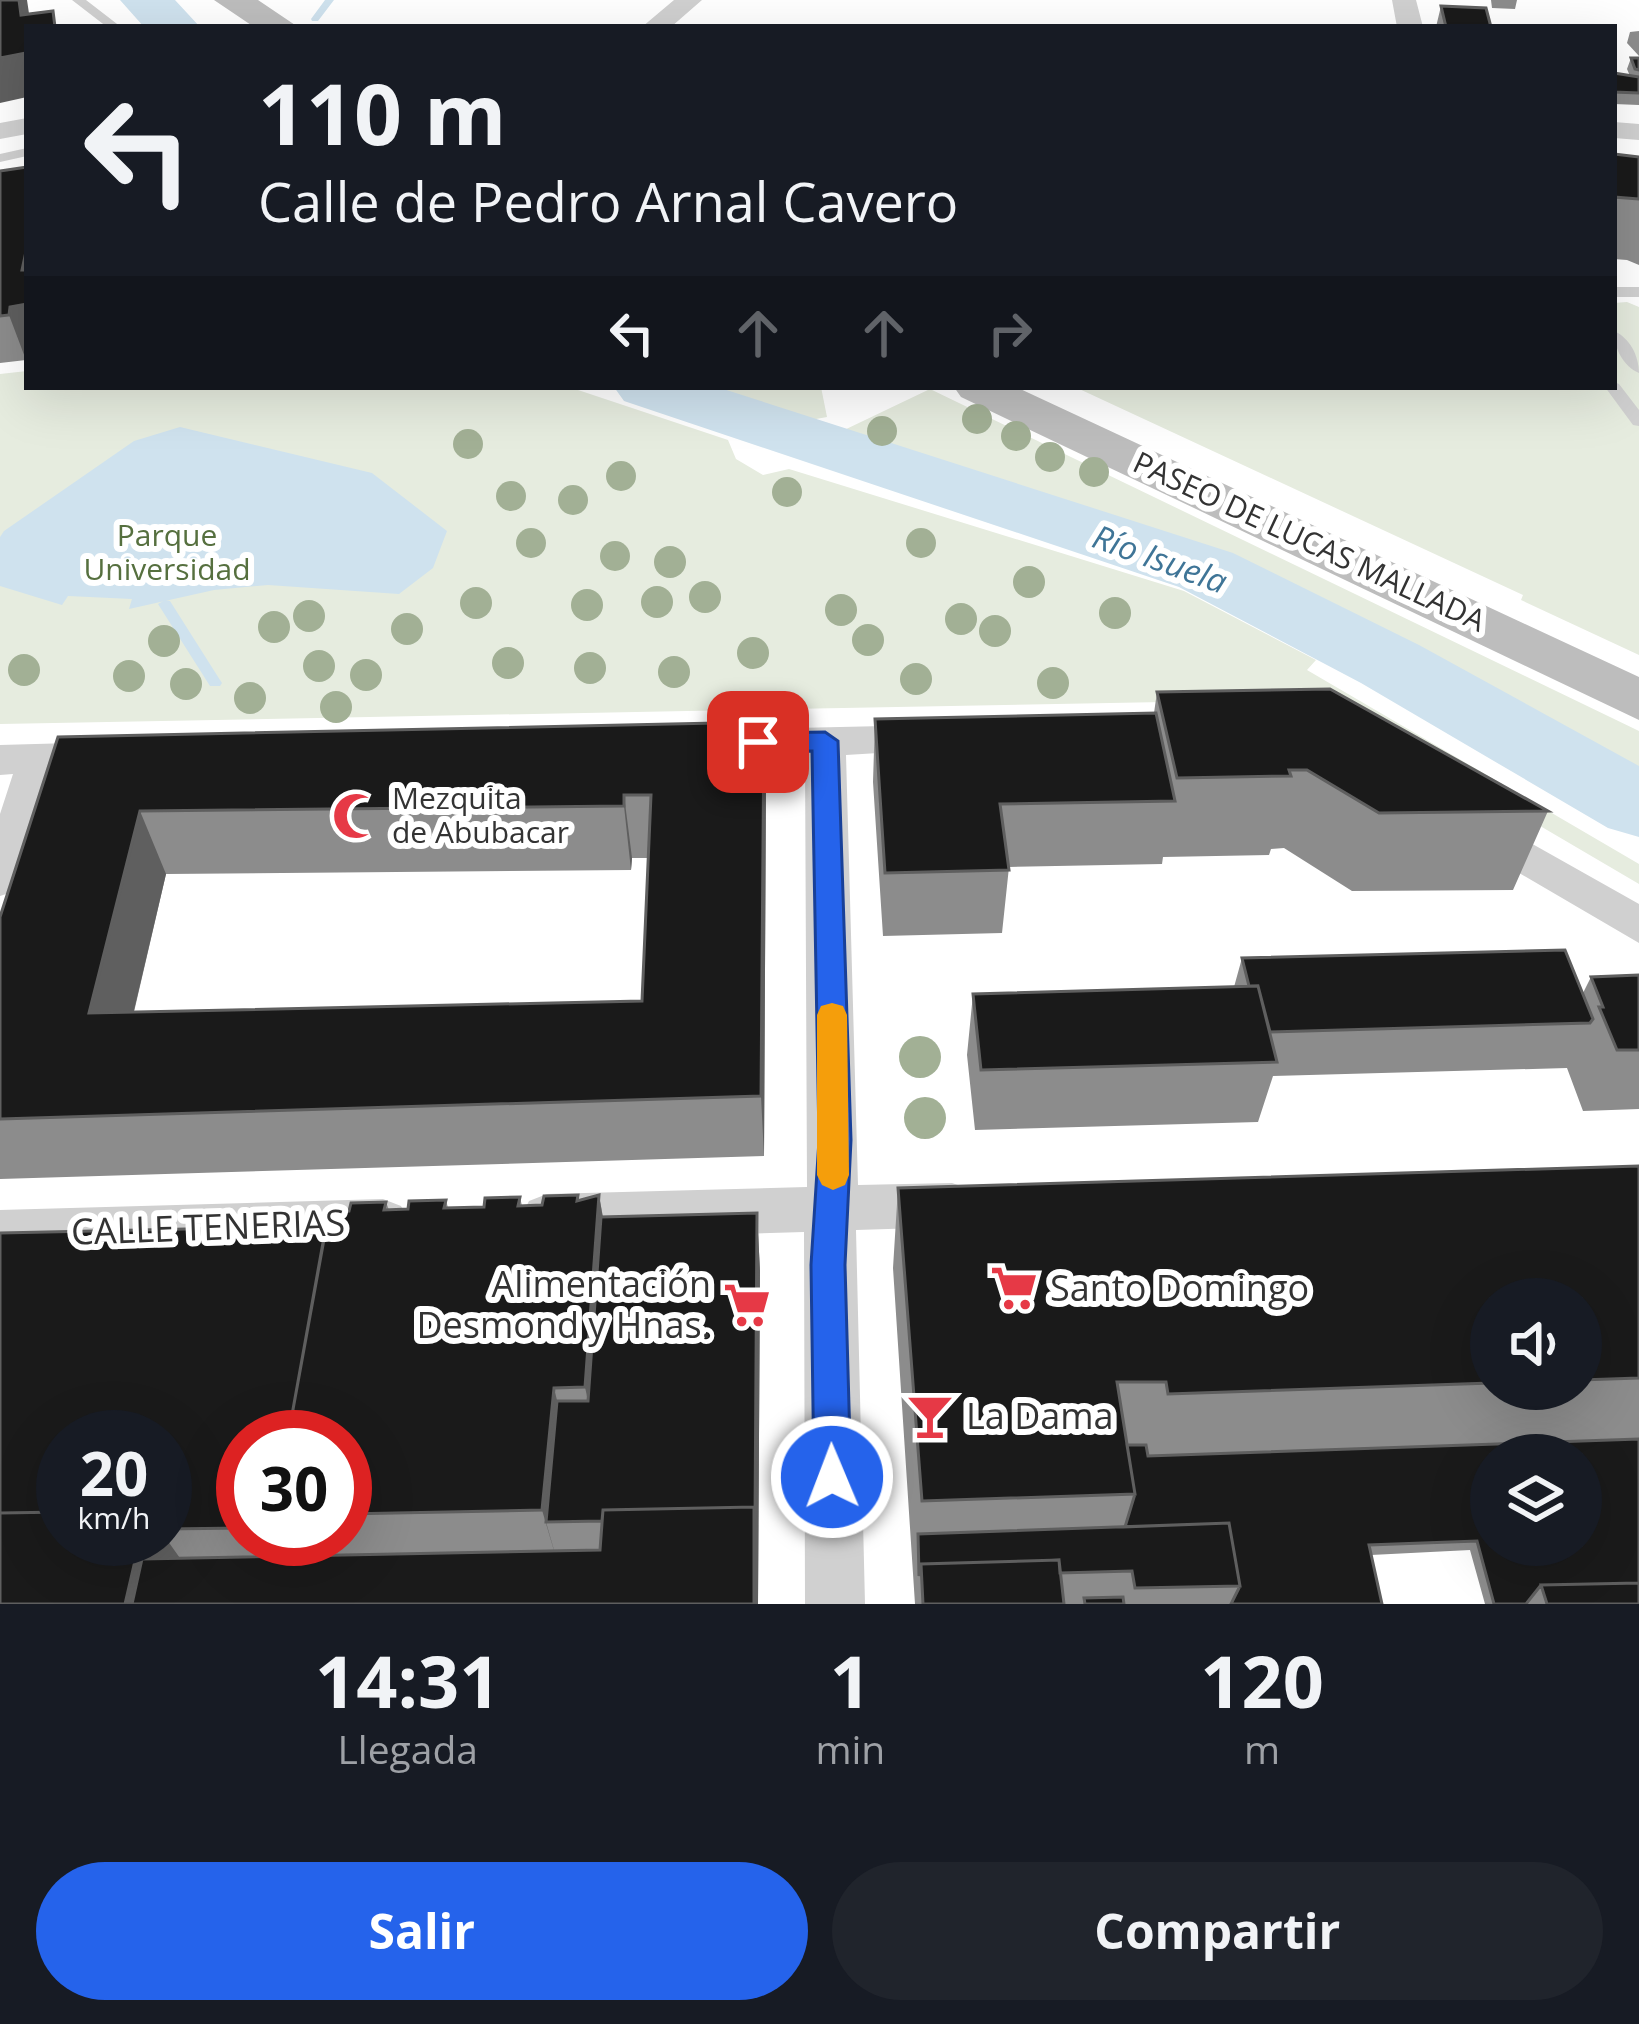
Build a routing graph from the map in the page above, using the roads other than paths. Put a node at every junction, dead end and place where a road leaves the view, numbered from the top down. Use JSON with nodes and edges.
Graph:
{"nodes":[{"id":1,"x":78,"y":0,"type":"edge"},
{"id":2,"x":111,"y":24,"type":"edge"},
{"id":3,"x":1617,"y":341,"type":"edge"},
{"id":4,"x":1639,"y":368,"type":"edge"},
{"id":5,"x":984,"y":390,"type":"edge"},
{"id":6,"x":1615,"y":390,"type":"edge"},
{"id":7,"x":1639,"y":421,"type":"edge"},
{"id":8,"x":1639,"y":700,"type":"edge"},
{"id":9,"x":980,"y":738,"type":"edge"},
{"id":10,"x":825,"y":741,"type":"junction"},
{"id":11,"x":664,"y":745,"type":"edge"},
{"id":12,"x":148,"y":756,"type":"edge"},
{"id":13,"x":20,"y":759,"type":"edge"},
{"id":14,"x":1455,"y":816,"type":"edge"},
{"id":15,"x":0,"y":879,"type":"edge"},
{"id":16,"x":1639,"y":926,"type":"edge"},
{"id":17,"x":993,"y":1204,"type":"edge"},
{"id":18,"x":831,"y":1208,"type":"junction"},
{"id":19,"x":498,"y":1218,"type":"edge"},
{"id":20,"x":427,"y":1220,"type":"edge"},
{"id":21,"x":0,"y":1233,"type":"edge"},
{"id":22,"x":836,"y":1604,"type":"edge"}],
"edges":[{"from":1,"to":2,"type":"lane"},
{"from":3,"to":4,"type":"lane"},
{"from":5,"to":8,"type":"main road","name":"PASEO DE LUCAS MALLADA"},
{"from":6,"to":7,"type":"lane"},
{"from":9,"to":10,"type":"street"},
{"from":10,"to":11,"type":"street"},
{"from":10,"to":18,"type":"street"},
{"from":12,"to":13,"type":"street"},
{"from":13,"to":15,"type":"street"},
{"from":14,"to":16,"type":"street"},
{"from":17,"to":18,"type":"street"},
{"from":18,"to":19,"type":"street"},
{"from":18,"to":22,"type":"street"},
{"from":20,"to":21,"type":"street","name":"CALLE TENERIAS"}]}
